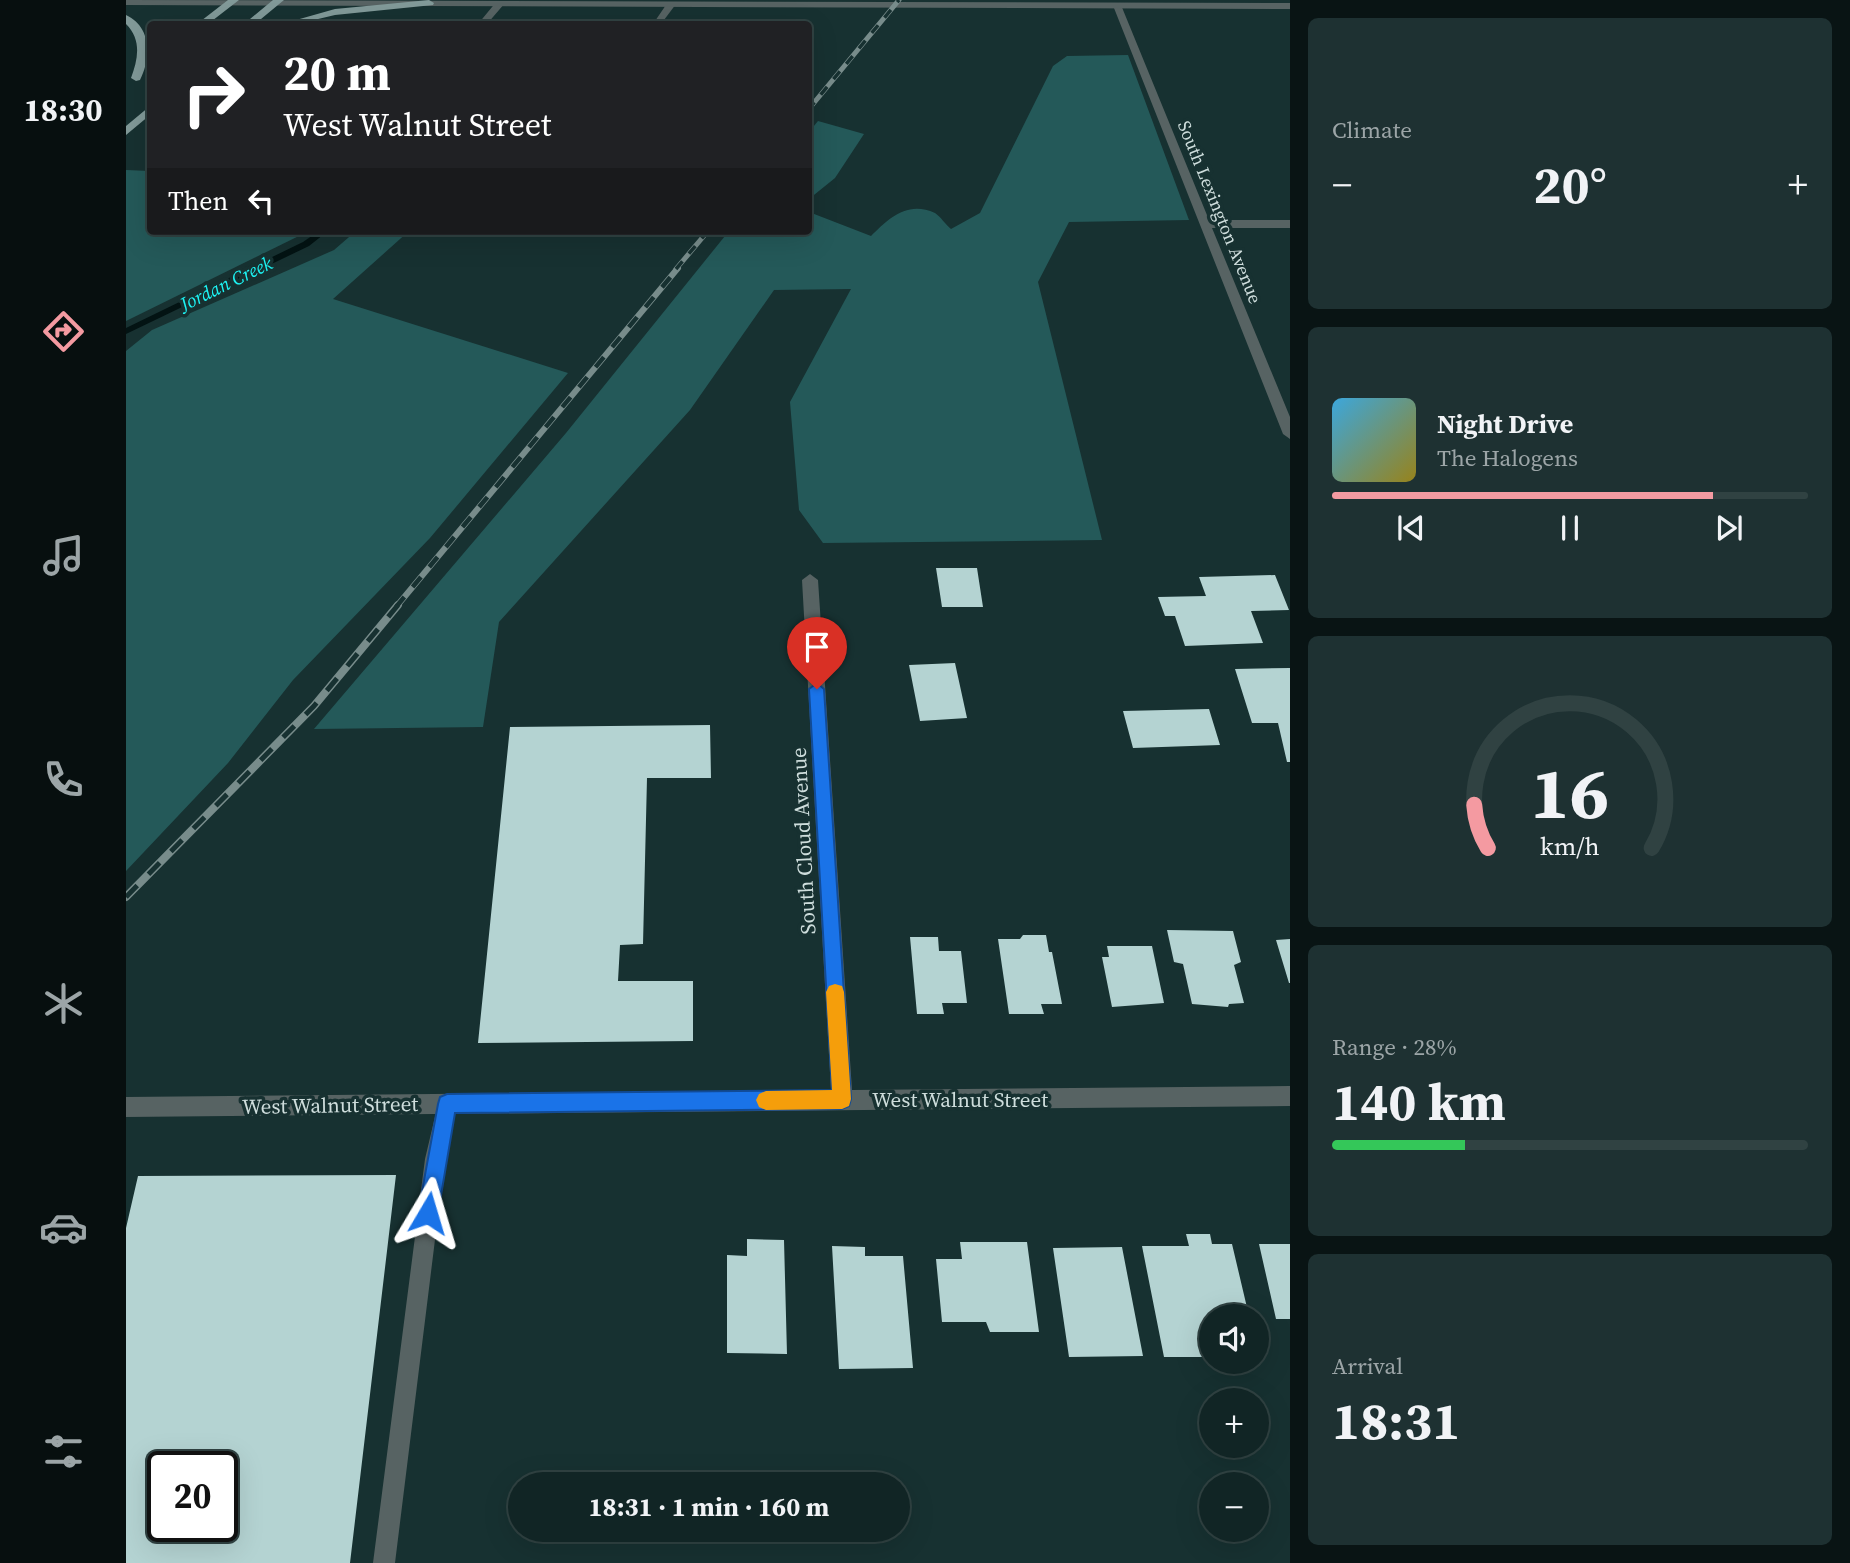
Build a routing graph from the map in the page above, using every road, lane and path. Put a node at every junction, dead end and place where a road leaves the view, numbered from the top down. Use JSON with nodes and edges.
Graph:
{"nodes":[{"id":1,"x":233,"y":1,"type":"edge"},
{"id":2,"x":278,"y":1,"type":"edge"},
{"id":3,"x":425,"y":1,"type":"edge"},
{"id":4,"x":126,"y":2,"type":"edge"},
{"id":5,"x":1258,"y":3,"type":"edge"},
{"id":6,"x":500,"y":4,"type":"junction"},
{"id":7,"x":671,"y":4,"type":"junction"},
{"id":8,"x":1116,"y":5,"type":"junction"},
{"id":9,"x":1290,"y":6,"type":"edge"},
{"id":10,"x":126,"y":18,"type":"edge"},
{"id":11,"x":206,"y":21,"type":"edge"},
{"id":12,"x":253,"y":21,"type":"edge"},
{"id":13,"x":299,"y":21,"type":"edge"},
{"id":14,"x":485,"y":21,"type":"edge"},
{"id":15,"x":659,"y":21,"type":"edge"},
{"id":16,"x":147,"y":69,"type":"edge"},
{"id":17,"x":136,"y":78,"type":"junction"},
{"id":18,"x":126,"y":87,"type":"edge"},
{"id":19,"x":147,"y":112,"type":"edge"},
{"id":20,"x":147,"y":124,"type":"edge"},
{"id":21,"x":128,"y":130,"type":"edge"},
{"id":22,"x":1290,"y":223,"type":"edge"},
{"id":23,"x":1207,"y":224,"type":"junction"},
{"id":24,"x":1290,"y":434,"type":"edge"},
{"id":25,"x":810,"y":580,"type":"dead end"},
{"id":26,"x":1290,"y":1096,"type":"edge"},
{"id":27,"x":842,"y":1099,"type":"junction"},
{"id":28,"x":447,"y":1104,"type":"junction"},
{"id":29,"x":126,"y":1107,"type":"edge"},
{"id":30,"x":384,"y":1563,"type":"edge"}],
"edges":[{"from":1,"to":2,"type":"street"},
{"from":1,"to":4,"type":"street"},
{"from":1,"to":11,"type":"main road"},
{"from":2,"to":3,"type":"street"},
{"from":2,"to":12,"type":"main road"},
{"from":3,"to":6,"type":"street"},
{"from":3,"to":13,"type":"main road"},
{"from":5,"to":8,"type":"street"},
{"from":5,"to":9,"type":"street"},
{"from":6,"to":7,"type":"street"},
{"from":6,"to":14,"type":"lane"},
{"from":7,"to":8,"type":"street"},
{"from":7,"to":15,"type":"lane"},
{"from":8,"to":23,"type":"street","name":"South Lexington Avenue"},
{"from":10,"to":17,"type":"main road"},
{"from":16,"to":17,"type":"main road"},
{"from":17,"to":18,"type":"main road"},
{"from":19,"to":21,"type":"main road"},
{"from":20,"to":21,"type":"main road"},
{"from":22,"to":23,"type":"street"},
{"from":23,"to":24,"type":"street","name":"South Lexington Avenue"},
{"from":25,"to":27,"type":"street","name":"South Cloud Avenue"},
{"from":26,"to":27,"type":"street","name":"West Walnut Street"},
{"from":27,"to":28,"type":"street","name":"West Walnut Street"},
{"from":28,"to":29,"type":"street","name":"West Walnut Street"},
{"from":28,"to":30,"type":"lane"}]}
